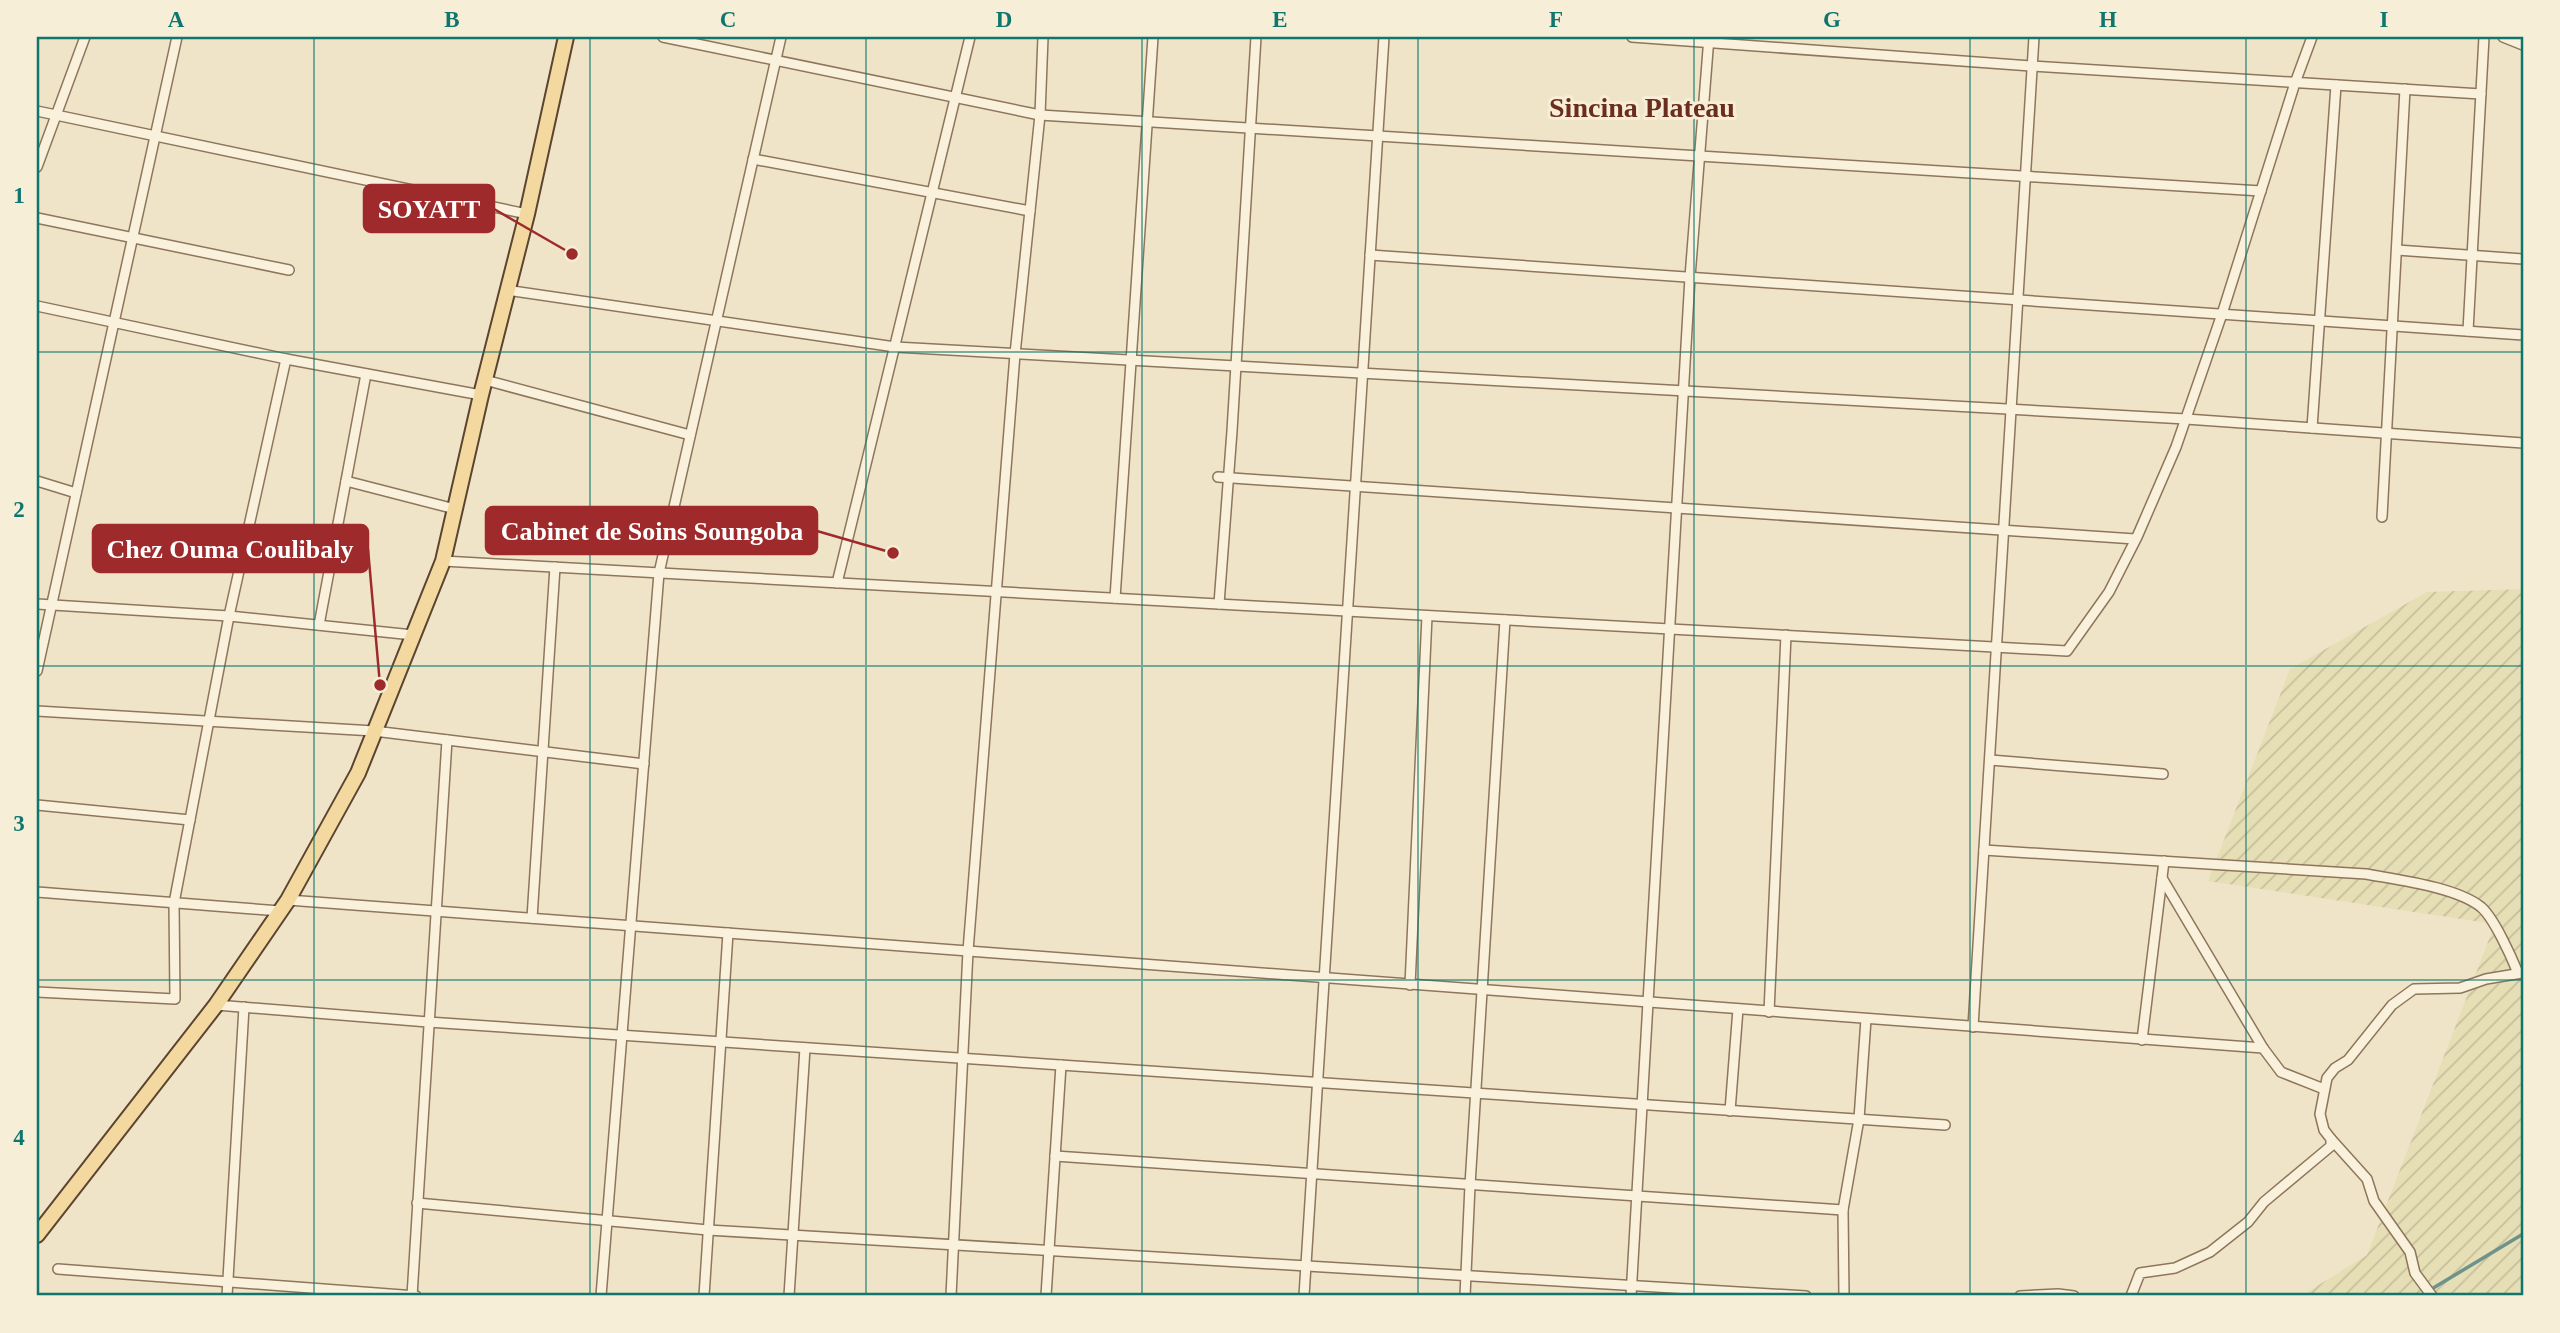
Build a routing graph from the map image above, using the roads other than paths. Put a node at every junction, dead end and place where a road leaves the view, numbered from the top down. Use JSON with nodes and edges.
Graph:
{"nodes":[{"id":1,"x":85,"y":37,"type":"edge"},
{"id":2,"x":177,"y":37,"type":"edge"},
{"id":3,"x":566,"y":37,"type":"edge"},
{"id":4,"x":663,"y":37,"type":"edge"},
{"id":5,"x":780,"y":37,"type":"edge"},
{"id":6,"x":970,"y":37,"type":"edge"},
{"id":7,"x":1043,"y":37,"type":"edge"},
{"id":8,"x":1153,"y":37,"type":"edge"},
{"id":9,"x":1256,"y":37,"type":"edge"},
{"id":10,"x":1384,"y":37,"type":"edge"},
{"id":11,"x":1632,"y":37,"type":"edge"},
{"id":12,"x":2034,"y":37,"type":"edge"},
{"id":13,"x":2312,"y":37,"type":"edge"},
{"id":14,"x":2484,"y":37,"type":"edge"},
{"id":15,"x":2503,"y":37,"type":"edge"},
{"id":16,"x":1709,"y":40,"type":"edge"},
{"id":17,"x":2523,"y":45,"type":"edge"},
{"id":18,"x":775,"y":60,"type":"junction"},
{"id":19,"x":2031,"y":66,"type":"junction"},
{"id":20,"x":2295,"y":83,"type":"junction"},
{"id":21,"x":2336,"y":85,"type":"junction"},
{"id":22,"x":2405,"y":89,"type":"junction"},
{"id":23,"x":2481,"y":94,"type":"junction"},
{"id":24,"x":956,"y":98,"type":"junction"},
{"id":25,"x":37,"y":111,"type":"edge"},
{"id":26,"x":56,"y":115,"type":"junction"},
{"id":27,"x":1040,"y":115,"type":"junction"},
{"id":28,"x":1147,"y":122,"type":"junction"},
{"id":29,"x":1250,"y":128,"type":"junction"},
{"id":30,"x":155,"y":136,"type":"junction"},
{"id":31,"x":1378,"y":136,"type":"junction"},
{"id":32,"x":1699,"y":156,"type":"junction"},
{"id":33,"x":753,"y":159,"type":"junction"},
{"id":34,"x":37,"y":167,"type":"edge"},
{"id":35,"x":2027,"y":177,"type":"junction"},
{"id":36,"x":2261,"y":191,"type":"junction"},
{"id":37,"x":932,"y":193,"type":"junction"},
{"id":38,"x":1030,"y":211,"type":"junction"},
{"id":39,"x":527,"y":214,"type":"junction"},
{"id":40,"x":37,"y":218,"type":"edge"},
{"id":41,"x":132,"y":238,"type":"junction"},
{"id":42,"x":2397,"y":250,"type":"junction"},
{"id":43,"x":1370,"y":255,"type":"junction"},
{"id":44,"x":2472,"y":256,"type":"junction"},
{"id":45,"x":2523,"y":259,"type":"edge"},
{"id":46,"x":289,"y":270,"type":"dead end"},
{"id":47,"x":1690,"y":277,"type":"junction"},
{"id":48,"x":506,"y":290,"type":"junction"},
{"id":49,"x":2019,"y":300,"type":"junction"},
{"id":50,"x":37,"y":306,"type":"edge"},
{"id":51,"x":2222,"y":314,"type":"junction"},
{"id":52,"x":716,"y":321,"type":"junction"},
{"id":53,"x":2320,"y":321,"type":"junction"},
{"id":54,"x":114,"y":323,"type":"junction"},
{"id":55,"x":2393,"y":326,"type":"junction"},
{"id":56,"x":2468,"y":331,"type":"junction"},
{"id":57,"x":2523,"y":335,"type":"edge"},
{"id":58,"x":895,"y":347,"type":"junction"},
{"id":59,"x":1014,"y":354,"type":"junction"},
{"id":60,"x":286,"y":359,"type":"junction"},
{"id":61,"x":1131,"y":360,"type":"junction"},
{"id":62,"x":1235,"y":365,"type":"junction"},
{"id":63,"x":1362,"y":373,"type":"junction"},
{"id":64,"x":366,"y":374,"type":"junction"},
{"id":65,"x":485,"y":380,"type":"junction"},
{"id":66,"x":1684,"y":390,"type":"junction"},
{"id":67,"x":481,"y":395,"type":"junction"},
{"id":68,"x":2013,"y":409,"type":"junction"},
{"id":69,"x":2186,"y":419,"type":"junction"},
{"id":70,"x":2312,"y":428,"type":"junction"},
{"id":71,"x":2387,"y":433,"type":"junction"},
{"id":72,"x":690,"y":435,"type":"junction"},
{"id":73,"x":2523,"y":443,"type":"edge"},
{"id":74,"x":1223,"y":477,"type":"junction"},
{"id":75,"x":37,"y":481,"type":"edge"},
{"id":76,"x":346,"y":481,"type":"junction"},
{"id":77,"x":1355,"y":487,"type":"junction"},
{"id":78,"x":76,"y":493,"type":"junction"},
{"id":79,"x":455,"y":509,"type":"junction"},
{"id":80,"x":1677,"y":510,"type":"junction"},
{"id":81,"x":2382,"y":517,"type":"dead end"},
{"id":82,"x":2004,"y":531,"type":"junction"},
{"id":83,"x":2135,"y":539,"type":"junction"},
{"id":84,"x":443,"y":561,"type":"junction"},
{"id":85,"x":555,"y":567,"type":"junction"},
{"id":86,"x":659,"y":573,"type":"junction"},
{"id":87,"x":837,"y":583,"type":"junction"},
{"id":88,"x":995,"y":592,"type":"junction"},
{"id":89,"x":1115,"y":598,"type":"junction"},
{"id":90,"x":37,"y":604,"type":"edge"},
{"id":91,"x":1219,"y":604,"type":"junction"},
{"id":92,"x":51,"y":605,"type":"junction"},
{"id":93,"x":1346,"y":611,"type":"junction"},
{"id":94,"x":229,"y":616,"type":"junction"},
{"id":95,"x":1427,"y":616,"type":"junction"},
{"id":96,"x":1506,"y":620,"type":"junction"},
{"id":97,"x":318,"y":625,"type":"junction"},
{"id":98,"x":1669,"y":629,"type":"junction"},
{"id":99,"x":413,"y":635,"type":"junction"},
{"id":100,"x":1786,"y":635,"type":"junction"},
{"id":101,"x":1997,"y":647,"type":"junction"},
{"id":102,"x":37,"y":671,"type":"edge"},
{"id":103,"x":37,"y":712,"type":"edge"},
{"id":104,"x":208,"y":722,"type":"junction"},
{"id":105,"x":374,"y":731,"type":"junction"},
{"id":106,"x":447,"y":740,"type":"junction"},
{"id":107,"x":543,"y":752,"type":"junction"},
{"id":108,"x":1990,"y":760,"type":"junction"},
{"id":109,"x":644,"y":765,"type":"junction"},
{"id":110,"x":2164,"y":774,"type":"dead end"},
{"id":111,"x":37,"y":806,"type":"edge"},
{"id":112,"x":190,"y":820,"type":"junction"},
{"id":113,"x":1984,"y":850,"type":"junction"},
{"id":114,"x":2164,"y":861,"type":"junction"},
{"id":115,"x":2162,"y":878,"type":"junction"},
{"id":116,"x":37,"y":892,"type":"edge"},
{"id":117,"x":174,"y":903,"type":"junction"},
{"id":118,"x":284,"y":906,"type":"junction"},
{"id":119,"x":436,"y":911,"type":"junction"},
{"id":120,"x":532,"y":918,"type":"junction"},
{"id":121,"x":631,"y":926,"type":"junction"},
{"id":122,"x":728,"y":933,"type":"junction"},
{"id":123,"x":968,"y":951,"type":"junction"},
{"id":124,"x":2521,"y":973,"type":"edge"},
{"id":125,"x":1324,"y":978,"type":"junction"},
{"id":126,"x":1410,"y":985,"type":"junction"},
{"id":127,"x":1484,"y":990,"type":"junction"},
{"id":128,"x":37,"y":992,"type":"edge"},
{"id":129,"x":1649,"y":1003,"type":"junction"},
{"id":130,"x":216,"y":1005,"type":"junction"},
{"id":131,"x":244,"y":1007,"type":"junction"},
{"id":132,"x":1738,"y":1009,"type":"junction"},
{"id":133,"x":1769,"y":1012,"type":"junction"},
{"id":134,"x":1866,"y":1019,"type":"junction"},
{"id":135,"x":428,"y":1023,"type":"junction"},
{"id":136,"x":1973,"y":1027,"type":"junction"},
{"id":137,"x":622,"y":1036,"type":"junction"},
{"id":138,"x":2142,"y":1040,"type":"junction"},
{"id":139,"x":721,"y":1042,"type":"junction"},
{"id":140,"x":805,"y":1048,"type":"junction"},
{"id":141,"x":2263,"y":1048,"type":"junction"},
{"id":142,"x":962,"y":1059,"type":"junction"},
{"id":143,"x":1061,"y":1065,"type":"junction"},
{"id":144,"x":1317,"y":1083,"type":"junction"},
{"id":145,"x":2324,"y":1089,"type":"junction"},
{"id":146,"x":1476,"y":1093,"type":"junction"},
{"id":147,"x":1643,"y":1105,"type":"junction"},
{"id":148,"x":1730,"y":1111,"type":"junction"},
{"id":149,"x":1859,"y":1119,"type":"junction"},
{"id":150,"x":1945,"y":1125,"type":"dead end"},
{"id":151,"x":2331,"y":1139,"type":"junction"},
{"id":152,"x":1055,"y":1156,"type":"junction"},
{"id":153,"x":1312,"y":1175,"type":"junction"},
{"id":154,"x":1470,"y":1185,"type":"junction"},
{"id":155,"x":1637,"y":1195,"type":"junction"},
{"id":156,"x":417,"y":1203,"type":"junction"},
{"id":157,"x":1843,"y":1210,"type":"junction"},
{"id":158,"x":607,"y":1221,"type":"junction"},
{"id":159,"x":708,"y":1230,"type":"junction"},
{"id":160,"x":793,"y":1235,"type":"junction"},
{"id":161,"x":37,"y":1236,"type":"edge"},
{"id":162,"x":953,"y":1245,"type":"junction"},
{"id":163,"x":1048,"y":1250,"type":"junction"},
{"id":164,"x":1306,"y":1265,"type":"junction"},
{"id":165,"x":58,"y":1269,"type":"dead end"},
{"id":166,"x":1468,"y":1275,"type":"junction"},
{"id":167,"x":229,"y":1282,"type":"junction"},
{"id":168,"x":1632,"y":1284,"type":"junction"},
{"id":169,"x":227,"y":1296,"type":"edge"},
{"id":170,"x":412,"y":1296,"type":"edge"},
{"id":171,"x":417,"y":1296,"type":"edge"},
{"id":172,"x":601,"y":1296,"type":"edge"},
{"id":173,"x":704,"y":1296,"type":"edge"},
{"id":174,"x":789,"y":1296,"type":"edge"},
{"id":175,"x":951,"y":1296,"type":"edge"},
{"id":176,"x":1046,"y":1296,"type":"edge"},
{"id":177,"x":1304,"y":1296,"type":"edge"},
{"id":178,"x":1465,"y":1296,"type":"edge"},
{"id":179,"x":1631,"y":1296,"type":"edge"},
{"id":180,"x":1806,"y":1296,"type":"edge"},
{"id":181,"x":1844,"y":1296,"type":"edge"},
{"id":182,"x":2020,"y":1296,"type":"edge"},
{"id":183,"x":2074,"y":1296,"type":"edge"},
{"id":184,"x":2131,"y":1296,"type":"edge"},
{"id":185,"x":2432,"y":1296,"type":"edge"}],
"edges":[{"from":1,"to":26,"type":"street"},
{"from":2,"to":30,"type":"street"},
{"from":3,"to":39,"type":"main road"},
{"from":4,"to":18,"type":"street"},
{"from":5,"to":18,"type":"street"},
{"from":6,"to":24,"type":"street"},
{"from":7,"to":27,"type":"street"},
{"from":8,"to":28,"type":"street"},
{"from":9,"to":29,"type":"street"},
{"from":10,"to":31,"type":"street"},
{"from":11,"to":16,"type":"street"},
{"from":12,"to":19,"type":"street"},
{"from":13,"to":20,"type":"street"},
{"from":14,"to":23,"type":"street"},
{"from":15,"to":17,"type":"street"},
{"from":16,"to":19,"type":"street"},
{"from":16,"to":32,"type":"street"},
{"from":18,"to":24,"type":"street"},
{"from":18,"to":33,"type":"street"},
{"from":19,"to":20,"type":"street"},
{"from":19,"to":35,"type":"street"},
{"from":20,"to":21,"type":"street"},
{"from":20,"to":36,"type":"street"},
{"from":21,"to":22,"type":"street"},
{"from":21,"to":53,"type":"street"},
{"from":22,"to":23,"type":"street"},
{"from":22,"to":42,"type":"street"},
{"from":23,"to":44,"type":"street"},
{"from":24,"to":27,"type":"street"},
{"from":24,"to":37,"type":"street"},
{"from":25,"to":26,"type":"street"},
{"from":26,"to":30,"type":"street"},
{"from":26,"to":34,"type":"street"},
{"from":27,"to":28,"type":"street"},
{"from":27,"to":38,"type":"street"},
{"from":28,"to":29,"type":"street"},
{"from":28,"to":61,"type":"street"},
{"from":29,"to":31,"type":"street"},
{"from":29,"to":62,"type":"street"},
{"from":30,"to":39,"type":"street"},
{"from":30,"to":41,"type":"street"},
{"from":31,"to":32,"type":"street"},
{"from":31,"to":43,"type":"street"},
{"from":32,"to":35,"type":"street"},
{"from":32,"to":47,"type":"street"},
{"from":33,"to":37,"type":"street"},
{"from":33,"to":52,"type":"street"},
{"from":35,"to":36,"type":"street"},
{"from":35,"to":49,"type":"street"},
{"from":36,"to":51,"type":"street"},
{"from":37,"to":38,"type":"street"},
{"from":37,"to":58,"type":"street"},
{"from":38,"to":59,"type":"street"},
{"from":39,"to":48,"type":"main road"},
{"from":40,"to":41,"type":"street"},
{"from":41,"to":46,"type":"street"},
{"from":41,"to":54,"type":"street"},
{"from":42,"to":44,"type":"street"},
{"from":42,"to":55,"type":"street"},
{"from":43,"to":47,"type":"street"},
{"from":43,"to":63,"type":"street"},
{"from":44,"to":45,"type":"street"},
{"from":44,"to":56,"type":"street"},
{"from":47,"to":49,"type":"street"},
{"from":47,"to":66,"type":"street"},
{"from":48,"to":52,"type":"street"},
{"from":48,"to":65,"type":"main road"},
{"from":49,"to":51,"type":"street"},
{"from":49,"to":68,"type":"street"},
{"from":50,"to":54,"type":"street"},
{"from":51,"to":53,"type":"street"},
{"from":51,"to":69,"type":"street"},
{"from":52,"to":58,"type":"street"},
{"from":52,"to":72,"type":"street"},
{"from":53,"to":55,"type":"street"},
{"from":53,"to":70,"type":"street"},
{"from":54,"to":60,"type":"street"},
{"from":54,"to":78,"type":"street"},
{"from":55,"to":56,"type":"street"},
{"from":55,"to":71,"type":"street"},
{"from":56,"to":57,"type":"street"},
{"from":58,"to":59,"type":"street"},
{"from":58,"to":87,"type":"street"},
{"from":59,"to":61,"type":"street"},
{"from":59,"to":88,"type":"street"},
{"from":60,"to":64,"type":"street"},
{"from":60,"to":94,"type":"street"},
{"from":61,"to":62,"type":"street"},
{"from":61,"to":89,"type":"street"},
{"from":62,"to":63,"type":"street"},
{"from":62,"to":74,"type":"street"},
{"from":63,"to":66,"type":"street"},
{"from":63,"to":77,"type":"street"},
{"from":64,"to":67,"type":"street"},
{"from":64,"to":76,"type":"street"},
{"from":65,"to":67,"type":"main road"},
{"from":65,"to":72,"type":"street"},
{"from":66,"to":68,"type":"street"},
{"from":66,"to":80,"type":"street"},
{"from":67,"to":79,"type":"main road"},
{"from":68,"to":69,"type":"street"},
{"from":68,"to":82,"type":"street"},
{"from":69,"to":70,"type":"street"},
{"from":69,"to":83,"type":"street"},
{"from":70,"to":71,"type":"street"},
{"from":71,"to":73,"type":"street"},
{"from":71,"to":81,"type":"street"},
{"from":72,"to":86,"type":"street"},
{"from":74,"to":77,"type":"street"},
{"from":74,"to":91,"type":"street"},
{"from":75,"to":78,"type":"street"},
{"from":76,"to":79,"type":"street"},
{"from":76,"to":97,"type":"street"},
{"from":77,"to":80,"type":"street"},
{"from":77,"to":93,"type":"street"},
{"from":78,"to":92,"type":"street"},
{"from":79,"to":84,"type":"main road"},
{"from":80,"to":82,"type":"street"},
{"from":80,"to":98,"type":"street"},
{"from":82,"to":83,"type":"street"},
{"from":82,"to":101,"type":"street"},
{"from":83,"to":101,"type":"street"},
{"from":84,"to":85,"type":"street"},
{"from":84,"to":99,"type":"main road"},
{"from":85,"to":86,"type":"street"},
{"from":85,"to":107,"type":"street"},
{"from":86,"to":87,"type":"street"},
{"from":86,"to":109,"type":"street"},
{"from":87,"to":88,"type":"street"},
{"from":88,"to":89,"type":"street"},
{"from":88,"to":123,"type":"street"},
{"from":89,"to":91,"type":"street"},
{"from":90,"to":92,"type":"street"},
{"from":91,"to":93,"type":"street"},
{"from":92,"to":94,"type":"street"},
{"from":92,"to":102,"type":"street"},
{"from":93,"to":95,"type":"street"},
{"from":93,"to":125,"type":"street"},
{"from":94,"to":97,"type":"street"},
{"from":94,"to":104,"type":"street"},
{"from":95,"to":96,"type":"street"},
{"from":95,"to":126,"type":"street"},
{"from":96,"to":98,"type":"street"},
{"from":96,"to":127,"type":"street"},
{"from":97,"to":99,"type":"street"},
{"from":98,"to":100,"type":"street"},
{"from":98,"to":129,"type":"street"},
{"from":99,"to":105,"type":"main road"},
{"from":100,"to":101,"type":"street"},
{"from":100,"to":133,"type":"street"},
{"from":101,"to":108,"type":"street"},
{"from":103,"to":104,"type":"street"},
{"from":104,"to":105,"type":"street"},
{"from":104,"to":112,"type":"street"},
{"from":105,"to":106,"type":"street"},
{"from":105,"to":118,"type":"main road"},
{"from":106,"to":107,"type":"street"},
{"from":106,"to":119,"type":"street"},
{"from":107,"to":109,"type":"street"},
{"from":107,"to":120,"type":"street"},
{"from":108,"to":110,"type":"street"},
{"from":108,"to":113,"type":"street"},
{"from":109,"to":121,"type":"street"},
{"from":111,"to":112,"type":"street"},
{"from":112,"to":117,"type":"street"},
{"from":113,"to":114,"type":"street"},
{"from":113,"to":136,"type":"street"},
{"from":114,"to":115,"type":"street"},
{"from":114,"to":124,"type":"street"},
{"from":115,"to":138,"type":"street"},
{"from":115,"to":141,"type":"street"},
{"from":116,"to":117,"type":"street"},
{"from":117,"to":118,"type":"street"},
{"from":117,"to":128,"type":"street"},
{"from":118,"to":119,"type":"street"},
{"from":118,"to":130,"type":"main road"},
{"from":119,"to":120,"type":"street"},
{"from":119,"to":135,"type":"street"},
{"from":120,"to":121,"type":"street"},
{"from":121,"to":122,"type":"street"},
{"from":121,"to":137,"type":"street"},
{"from":122,"to":123,"type":"street"},
{"from":122,"to":139,"type":"street"},
{"from":123,"to":125,"type":"street"},
{"from":123,"to":142,"type":"street"},
{"from":124,"to":145,"type":"street"},
{"from":125,"to":126,"type":"street"},
{"from":125,"to":144,"type":"street"},
{"from":126,"to":127,"type":"street"},
{"from":127,"to":129,"type":"street"},
{"from":127,"to":146,"type":"street"},
{"from":129,"to":132,"type":"street"},
{"from":129,"to":147,"type":"street"},
{"from":130,"to":131,"type":"street"},
{"from":130,"to":161,"type":"main road"},
{"from":131,"to":135,"type":"street"},
{"from":131,"to":167,"type":"street"},
{"from":132,"to":133,"type":"street"},
{"from":132,"to":148,"type":"street"},
{"from":133,"to":134,"type":"street"},
{"from":134,"to":136,"type":"street"},
{"from":134,"to":149,"type":"street"},
{"from":135,"to":137,"type":"street"},
{"from":135,"to":156,"type":"street"},
{"from":136,"to":138,"type":"street"},
{"from":137,"to":139,"type":"street"},
{"from":137,"to":158,"type":"street"},
{"from":138,"to":141,"type":"street"},
{"from":139,"to":140,"type":"street"},
{"from":139,"to":159,"type":"street"},
{"from":140,"to":142,"type":"street"},
{"from":140,"to":160,"type":"street"},
{"from":141,"to":145,"type":"street"},
{"from":142,"to":143,"type":"street"},
{"from":142,"to":162,"type":"street"},
{"from":143,"to":144,"type":"street"},
{"from":143,"to":152,"type":"street"},
{"from":144,"to":146,"type":"street"},
{"from":144,"to":153,"type":"street"},
{"from":145,"to":151,"type":"street"},
{"from":146,"to":147,"type":"street"},
{"from":146,"to":154,"type":"street"},
{"from":147,"to":148,"type":"street"},
{"from":147,"to":155,"type":"street"},
{"from":148,"to":149,"type":"street"},
{"from":149,"to":150,"type":"street"},
{"from":149,"to":157,"type":"street"},
{"from":151,"to":184,"type":"street"},
{"from":151,"to":185,"type":"street"},
{"from":152,"to":153,"type":"street"},
{"from":152,"to":163,"type":"street"},
{"from":153,"to":154,"type":"street"},
{"from":153,"to":164,"type":"street"},
{"from":154,"to":155,"type":"street"},
{"from":154,"to":166,"type":"street"},
{"from":155,"to":157,"type":"street"},
{"from":155,"to":168,"type":"street"},
{"from":156,"to":158,"type":"street"},
{"from":156,"to":170,"type":"street"},
{"from":157,"to":181,"type":"street"},
{"from":158,"to":159,"type":"street"},
{"from":158,"to":172,"type":"street"},
{"from":159,"to":160,"type":"street"},
{"from":159,"to":173,"type":"street"},
{"from":160,"to":162,"type":"street"},
{"from":160,"to":174,"type":"street"},
{"from":162,"to":163,"type":"street"},
{"from":162,"to":175,"type":"street"},
{"from":163,"to":164,"type":"street"},
{"from":163,"to":176,"type":"street"},
{"from":164,"to":166,"type":"street"},
{"from":164,"to":177,"type":"street"},
{"from":165,"to":167,"type":"street"},
{"from":166,"to":168,"type":"street"},
{"from":166,"to":178,"type":"street"},
{"from":167,"to":169,"type":"street"},
{"from":167,"to":170,"type":"street"},
{"from":168,"to":179,"type":"street"},
{"from":168,"to":180,"type":"street"},
{"from":170,"to":171,"type":"street"},
{"from":182,"to":183,"type":"street"}]}
